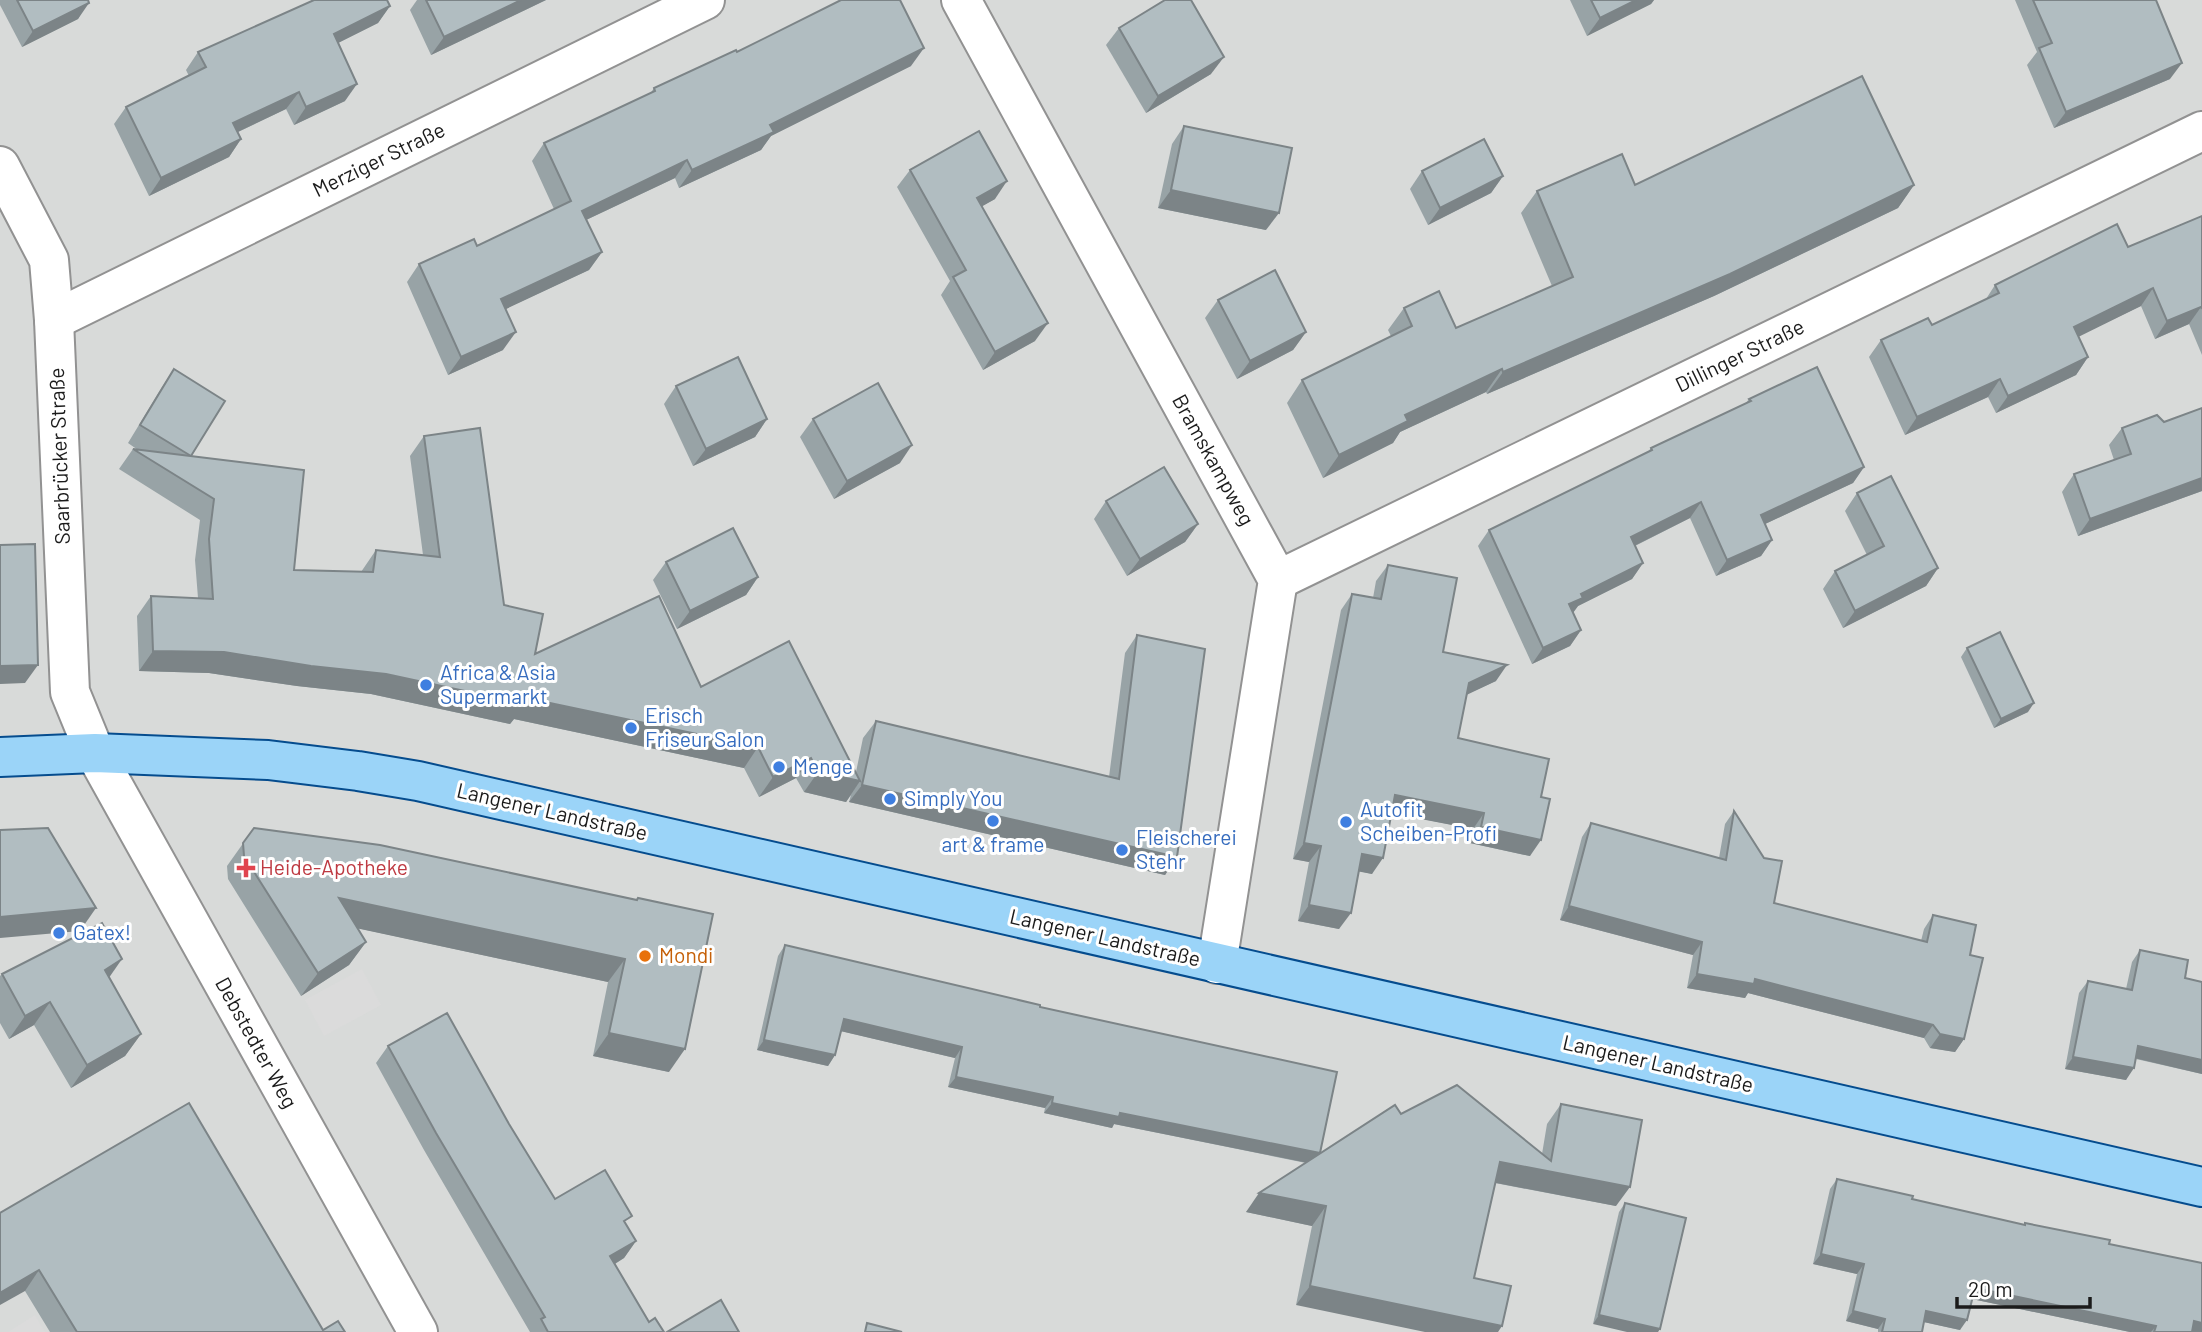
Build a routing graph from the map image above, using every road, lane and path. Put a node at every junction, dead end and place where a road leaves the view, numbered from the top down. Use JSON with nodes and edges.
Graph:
{"nodes":[{"id":1,"x":705,"y":0,"type":"edge"},
{"id":2,"x":961,"y":0,"type":"edge"},
{"id":3,"x":2202,"y":131,"type":"edge"},
{"id":4,"x":0,"y":166,"type":"edge"},
{"id":5,"x":54,"y":320,"type":"junction"},
{"id":6,"x":1278,"y":580,"type":"junction"},
{"id":7,"x":95,"y":753,"type":"junction"},
{"id":8,"x":0,"y":757,"type":"edge"},
{"id":9,"x":1217,"y":964,"type":"junction"},
{"id":10,"x":2202,"y":1187,"type":"edge"},
{"id":11,"x":418,"y":1332,"type":"edge"}],
"edges":[{"from":1,"to":5,"type":"street","name":"Merziger Straße"},
{"from":2,"to":6,"type":"street","name":"Bramskampweg"},
{"from":3,"to":6,"type":"street","name":"Dillinger Straße"},
{"from":4,"to":5,"type":"street","name":"Saarbrücker Straße"},
{"from":5,"to":7,"type":"street","name":"Saarbrücker Straße"},
{"from":6,"to":9,"type":"street"},
{"from":7,"to":8,"type":"main road","name":"Langener Landstraße"},
{"from":7,"to":9,"type":"main road","name":"Langener Landstraße"},
{"from":7,"to":11,"type":"street","name":"Debstedter Weg"},
{"from":9,"to":10,"type":"main road","name":"Langener Landstraße"}]}
